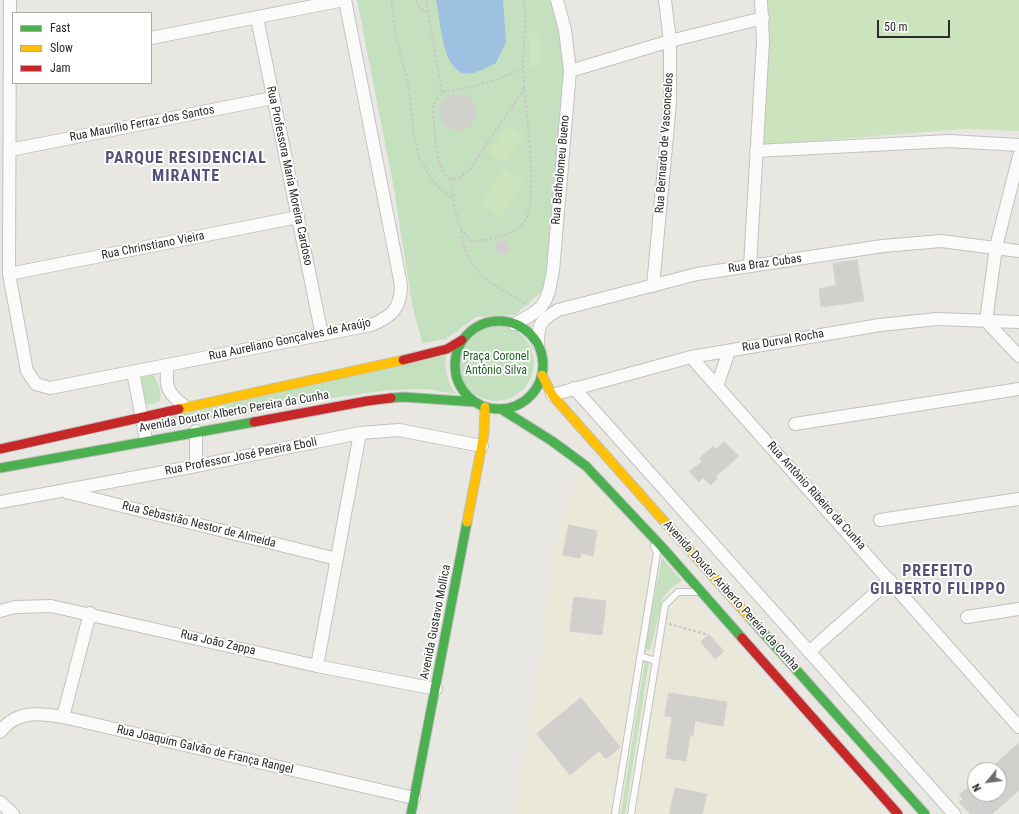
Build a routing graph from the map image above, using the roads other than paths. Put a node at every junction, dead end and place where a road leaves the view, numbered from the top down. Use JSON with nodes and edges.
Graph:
{"nodes":[{"id":1,"x":10,"y":0,"type":"edge"},
{"id":2,"x":345,"y":0,"type":"edge"},
{"id":3,"x":557,"y":0,"type":"edge"},
{"id":4,"x":665,"y":0,"type":"edge"},
{"id":5,"x":761,"y":0,"type":"edge"},
{"id":6,"x":257,"y":18,"type":"junction"},
{"id":7,"x":763,"y":18,"type":"junction"},
{"id":8,"x":152,"y":38,"type":"edge"},
{"id":9,"x":670,"y":41,"type":"junction"},
{"id":10,"x":11,"y":64,"type":"edge"},
{"id":11,"x":570,"y":71,"type":"junction"},
{"id":12,"x":273,"y":98,"type":"junction"},
{"id":13,"x":1019,"y":145,"type":"edge"},
{"id":14,"x":10,"y":150,"type":"junction"},
{"id":15,"x":756,"y":151,"type":"junction"},
{"id":16,"x":1019,"y":156,"type":"edge"},
{"id":17,"x":298,"y":218,"type":"junction"},
{"id":18,"x":996,"y":247,"type":"junction"},
{"id":19,"x":1019,"y":251,"type":"edge"},
{"id":20,"x":750,"y":266,"type":"junction"},
{"id":21,"x":9,"y":274,"type":"junction"},
{"id":22,"x":653,"y":286,"type":"junction"},
{"id":23,"x":550,"y":288,"type":"junction"},
{"id":24,"x":573,"y":306,"type":"junction"},
{"id":25,"x":986,"y":321,"type":"junction"},
{"id":26,"x":1019,"y":322,"type":"edge"},
{"id":27,"x":514,"y":324,"type":"junction"},
{"id":28,"x":322,"y":335,"type":"junction"},
{"id":29,"x":462,"y":340,"type":"junction"},
{"id":30,"x":538,"y":344,"type":"junction"},
{"id":31,"x":729,"y":351,"type":"junction"},
{"id":32,"x":1019,"y":356,"type":"edge"},
{"id":33,"x":691,"y":357,"type":"junction"},
{"id":34,"x":168,"y":365,"type":"junction"},
{"id":35,"x":133,"y":372,"type":"junction"},
{"id":36,"x":542,"y":375,"type":"junction"},
{"id":37,"x":717,"y":386,"type":"junction"},
{"id":38,"x":574,"y":388,"type":"junction"},
{"id":39,"x":1019,"y":389,"type":"edge"},
{"id":40,"x":552,"y":395,"type":"junction"},
{"id":41,"x":475,"y":402,"type":"junction"},
{"id":42,"x":186,"y":407,"type":"junction"},
{"id":43,"x":485,"y":407,"type":"junction"},
{"id":44,"x":500,"y":409,"type":"junction"},
{"id":45,"x":141,"y":417,"type":"junction"},
{"id":46,"x":795,"y":424,"type":"dead end"},
{"id":47,"x":196,"y":431,"type":"junction"},
{"id":48,"x":360,"y":432,"type":"junction"},
{"id":49,"x":146,"y":440,"type":"junction"},
{"id":50,"x":483,"y":440,"type":"junction"},
{"id":51,"x":0,"y":449,"type":"edge"},
{"id":52,"x":196,"y":466,"type":"junction"},
{"id":53,"x":0,"y":468,"type":"edge"},
{"id":54,"x":62,"y":491,"type":"junction"},
{"id":55,"x":1019,"y":499,"type":"edge"},
{"id":56,"x":0,"y":502,"type":"edge"},
{"id":57,"x":880,"y":520,"type":"dead end"},
{"id":58,"x":650,"y":535,"type":"junction"},
{"id":59,"x":337,"y":559,"type":"junction"},
{"id":60,"x":890,"y":580,"type":"junction"},
{"id":61,"x":701,"y":592,"type":"junction"},
{"id":62,"x":1019,"y":609,"type":"edge"},
{"id":63,"x":0,"y":610,"type":"edge"},
{"id":64,"x":90,"y":613,"type":"junction"},
{"id":65,"x":968,"y":617,"type":"dead end"},
{"id":66,"x":809,"y":652,"type":"junction"},
{"id":67,"x":640,"y":656,"type":"junction"},
{"id":68,"x":656,"y":661,"type":"junction"},
{"id":69,"x":317,"y":666,"type":"junction"},
{"id":70,"x":436,"y":689,"type":"junction"},
{"id":71,"x":63,"y":717,"type":"junction"},
{"id":72,"x":1019,"y":727,"type":"edge"},
{"id":73,"x":0,"y":732,"type":"edge"},
{"id":74,"x":414,"y":798,"type":"junction"},
{"id":75,"x":0,"y":802,"type":"edge"},
{"id":76,"x":13,"y":814,"type":"edge"},
{"id":77,"x":411,"y":814,"type":"edge"},
{"id":78,"x":615,"y":814,"type":"edge"},
{"id":79,"x":631,"y":814,"type":"edge"},
{"id":80,"x":898,"y":814,"type":"edge"},
{"id":81,"x":925,"y":814,"type":"edge"},
{"id":82,"x":954,"y":814,"type":"edge"}],
"edges":[{"from":1,"to":10,"type":"street"},
{"from":2,"to":6,"type":"street"},
{"from":2,"to":28,"type":"street","name":"Rua Aureliano Gonçalves de Araújo"},
{"from":3,"to":11,"type":"street","name":"Rua Batholomeu Bueno"},
{"from":4,"to":9,"type":"street","name":"Rua Bernardo de Vasconcelos"},
{"from":5,"to":7,"type":"street"},
{"from":6,"to":8,"type":"street"},
{"from":6,"to":12,"type":"street","name":"Rua Professora Maria Moreira Cardoso"},
{"from":7,"to":9,"type":"street"},
{"from":7,"to":15,"type":"street"},
{"from":9,"to":11,"type":"street"},
{"from":9,"to":22,"type":"street","name":"Rua Bernardo de Vasconcelos"},
{"from":10,"to":14,"type":"street"},
{"from":11,"to":23,"type":"street","name":"Rua Batholomeu Bueno"},
{"from":12,"to":14,"type":"street","name":"Rua Maurílio Ferraz dos Santos"},
{"from":12,"to":17,"type":"street","name":"Rua Professora Maria Moreira Cardoso"},
{"from":13,"to":15,"type":"street"},
{"from":14,"to":21,"type":"street"},
{"from":15,"to":20,"type":"street"},
{"from":16,"to":18,"type":"street"},
{"from":17,"to":21,"type":"street","name":"Rua Chrinstiano Vieira"},
{"from":17,"to":28,"type":"street","name":"Rua Professora Maria Moreira Cardoso"},
{"from":18,"to":19,"type":"street","name":"Rua Braz Cubas"},
{"from":18,"to":20,"type":"street","name":"Rua Braz Cubas"},
{"from":18,"to":25,"type":"street"},
{"from":20,"to":22,"type":"street","name":"Rua Braz Cubas"},
{"from":21,"to":35,"type":"street","name":"Rua Aureliano Gonçalves de Araújo"},
{"from":22,"to":24,"type":"street","name":"Rua Braz Cubas"},
{"from":23,"to":24,"type":"street"},
{"from":23,"to":27,"type":"street","name":"Rua Batholomeu Bueno"},
{"from":24,"to":30,"type":"street","name":"Rua Braz Cubas"},
{"from":25,"to":26,"type":"street","name":"Rua Durval Rocha"},
{"from":25,"to":31,"type":"street","name":"Rua Durval Rocha"},
{"from":25,"to":32,"type":"street"},
{"from":27,"to":29,"type":"main road"},
{"from":27,"to":30,"type":"main road"},
{"from":28,"to":34,"type":"street","name":"Rua Aureliano Gonçalves de Araújo"},
{"from":29,"to":41,"type":"main road"},
{"from":29,"to":42,"type":"main road","name":"Avenida Doutor Alberto Pereira da Cunha"},
{"from":30,"to":36,"type":"main road"},
{"from":31,"to":33,"type":"street","name":"Rua Durval Rocha"},
{"from":31,"to":37,"type":"street"},
{"from":33,"to":37,"type":"street","name":"Rua Antônio Ribeiro da Cunha"},
{"from":33,"to":38,"type":"street","name":"Rua Durval Rocha"},
{"from":34,"to":35,"type":"street","name":"Rua Aureliano Gonçalves de Araújo"},
{"from":34,"to":42,"type":"street"},
{"from":35,"to":45,"type":"street"},
{"from":36,"to":40,"type":"main road","name":"Avenida Doutor Ariberto Pereira da Cunha"},
{"from":36,"to":44,"type":"main road"},
{"from":37,"to":60,"type":"street","name":"Rua Antônio Ribeiro da Cunha"},
{"from":38,"to":40,"type":"street","name":"Rua Durval Rocha"},
{"from":38,"to":66,"type":"street","name":"Avenida Doutor Ariberto Pereira da Cunha"},
{"from":39,"to":46,"type":"street"},
{"from":40,"to":81,"type":"main road","name":"Avenida Doutor Ariberto Pereira da Cunha"},
{"from":41,"to":43,"type":"main road"},
{"from":41,"to":47,"type":"main road","name":"Avenida Doutor Alberto Pereira da Cunha"},
{"from":42,"to":45,"type":"main road","name":"Avenida Doutor Alberto Pereira da Cunha"},
{"from":43,"to":44,"type":"main road"},
{"from":43,"to":50,"type":"main road","name":"Avenida Gustavo Mollica"},
{"from":44,"to":50,"type":"main road","name":"Avenida Gustavo Mollica"},
{"from":44,"to":58,"type":"main road","name":"Avenida Doutor Ariberto Pereira da Cunha"},
{"from":45,"to":49,"type":"street"},
{"from":45,"to":51,"type":"main road","name":"Avenida Doutor Alberto Pereira da Cunha"},
{"from":47,"to":49,"type":"main road","name":"Avenida Doutor Alberto Pereira da Cunha"},
{"from":47,"to":52,"type":"street"},
{"from":48,"to":50,"type":"street","name":"Rua Professor José Pereira Eboli"},
{"from":48,"to":52,"type":"street","name":"Rua Professor José Pereira Eboli"},
{"from":48,"to":59,"type":"street"},
{"from":49,"to":53,"type":"main road","name":"Avenida Doutor Alberto Pereira da Cunha"},
{"from":50,"to":70,"type":"main road","name":"Avenida Gustavo Mollica"},
{"from":52,"to":54,"type":"street","name":"Rua Professor José Pereira Eboli"},
{"from":54,"to":56,"type":"street","name":"Rua Professor José Pereira Eboli"},
{"from":54,"to":59,"type":"street","name":"Rua Sebastião Nestor de Almeida"},
{"from":55,"to":57,"type":"street"},
{"from":58,"to":61,"type":"main road","name":"Avenida Doutor Ariberto Pereira da Cunha"},
{"from":58,"to":67,"type":"lane"},
{"from":59,"to":69,"type":"street"},
{"from":60,"to":66,"type":"street"},
{"from":60,"to":72,"type":"street","name":"Rua Antônio Ribeiro da Cunha"},
{"from":61,"to":68,"type":"lane"},
{"from":61,"to":80,"type":"main road","name":"Avenida Doutor Ariberto Pereira da Cunha"},
{"from":62,"to":65,"type":"street"},
{"from":63,"to":64,"type":"street","name":"Rua João Zappa"},
{"from":64,"to":69,"type":"street","name":"Rua João Zappa"},
{"from":64,"to":71,"type":"street"},
{"from":66,"to":82,"type":"street","name":"Avenida Doutor Ariberto Pereira da Cunha"},
{"from":67,"to":68,"type":"lane"},
{"from":67,"to":78,"type":"lane"},
{"from":68,"to":79,"type":"lane"},
{"from":69,"to":70,"type":"street","name":"Rua João Zappa"},
{"from":70,"to":74,"type":"main road","name":"Avenida Gustavo Mollica"},
{"from":71,"to":73,"type":"street","name":"Rua Joaquim Galvão de França Rangel"},
{"from":71,"to":74,"type":"street","name":"Rua Joaquim Galvão de França Rangel"},
{"from":74,"to":77,"type":"main road","name":"Avenida Gustavo Mollica"},
{"from":75,"to":76,"type":"street"}]}
